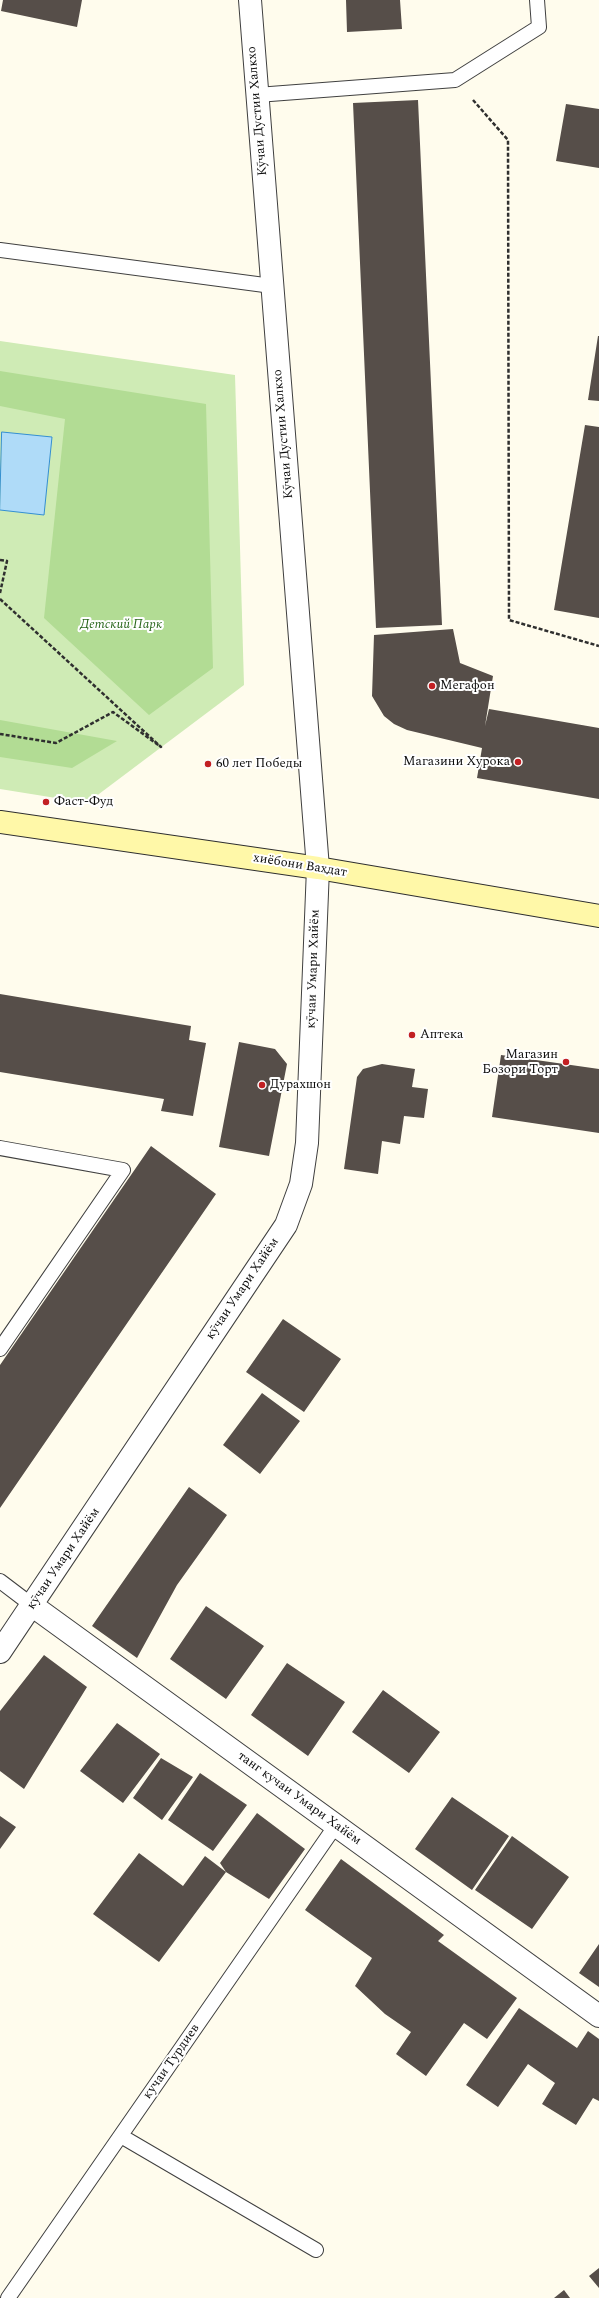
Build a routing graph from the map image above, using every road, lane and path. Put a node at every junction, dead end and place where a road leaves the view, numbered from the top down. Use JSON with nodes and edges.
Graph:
{"nodes":[{"id":1,"x":250,"y":0,"type":"edge"},
{"id":2,"x":537,"y":0,"type":"edge"},
{"id":3,"x":455,"y":80,"type":"junction"},
{"id":4,"x":257,"y":94,"type":"junction"},
{"id":5,"x":0,"y":250,"type":"edge"},
{"id":6,"x":272,"y":286,"type":"junction"},
{"id":7,"x":0,"y":560,"type":"edge"},
{"id":8,"x":0,"y":592,"type":"edge"},
{"id":9,"x":0,"y":599,"type":"edge"},
{"id":10,"x":599,"y":646,"type":"edge"},
{"id":11,"x":0,"y":734,"type":"edge"},
{"id":12,"x":0,"y":822,"type":"edge"},
{"id":13,"x":318,"y":868,"type":"junction"},
{"id":14,"x":599,"y":916,"type":"edge"},
{"id":15,"x":0,"y":1148,"type":"edge"},
{"id":16,"x":0,"y":1349,"type":"edge"},
{"id":17,"x":0,"y":1581,"type":"edge"},
{"id":18,"x":33,"y":1606,"type":"junction"},
{"id":19,"x":0,"y":1652,"type":"edge"},
{"id":20,"x":336,"y":1825,"type":"junction"},
{"id":21,"x":599,"y":2016,"type":"edge"},
{"id":22,"x":121,"y":2136,"type":"junction"},
{"id":23,"x":316,"y":2250,"type":"dead end"},
{"id":24,"x":8,"y":2298,"type":"edge"}],
"edges":[{"from":1,"to":4,"type":"street","name":"Кӯчаи Дустии Халкхо"},
{"from":2,"to":3,"type":"lane"},
{"from":3,"to":4,"type":"lane"},
{"from":3,"to":10,"type":"path"},
{"from":4,"to":6,"type":"street","name":"Кӯчаи Дустии Халкхо"},
{"from":5,"to":6,"type":"lane"},
{"from":6,"to":13,"type":"street","name":"Кӯчаи Дустии Халкхо"},
{"from":7,"to":8,"type":"path"},
{"from":9,"to":11,"type":"path"},
{"from":12,"to":13,"type":"main road","name":"хиёбони Ваҳдат"},
{"from":13,"to":14,"type":"main road","name":"хиёбони Ваҳдат"},
{"from":13,"to":18,"type":"street","name":"кӯчаи Умари Хайём"},
{"from":15,"to":16,"type":"lane"},
{"from":17,"to":18,"type":"lane","name":"танг кучаи Умари Хайём"},
{"from":18,"to":19,"type":"street","name":"кӯчаи Умари Хайём"},
{"from":18,"to":20,"type":"street","name":"танг кучаи Умари Хайём"},
{"from":20,"to":21,"type":"street","name":"танг кучаи Умари Хайём"},
{"from":20,"to":22,"type":"lane","name":"кучаи Турдиев"},
{"from":22,"to":23,"type":"lane"},
{"from":22,"to":24,"type":"lane","name":"кучаи Турдиев"}]}
